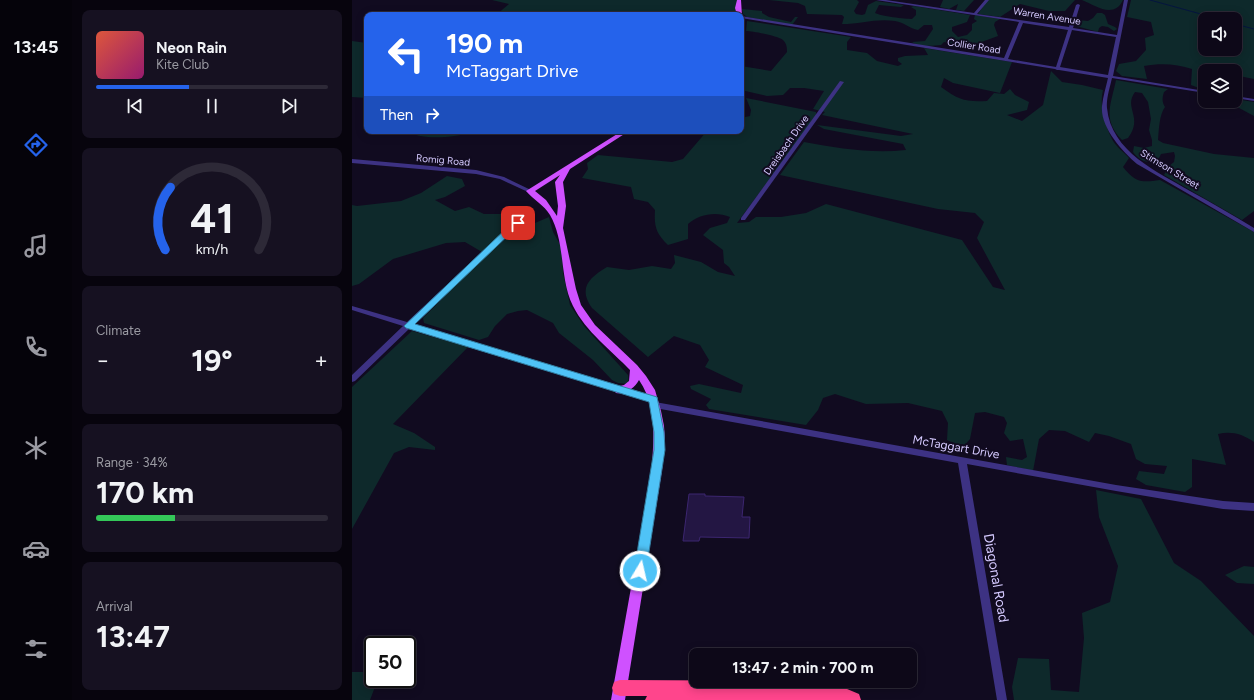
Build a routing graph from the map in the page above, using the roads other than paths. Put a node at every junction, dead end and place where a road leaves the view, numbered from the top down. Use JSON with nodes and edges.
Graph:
{"nodes":[{"id":1,"x":740,"y":0,"type":"edge"},
{"id":2,"x":878,"y":0,"type":"edge"},
{"id":3,"x":987,"y":0,"type":"edge"},
{"id":4,"x":1126,"y":0,"type":"edge"},
{"id":5,"x":1078,"y":4,"type":"dead end"},
{"id":6,"x":739,"y":12,"type":"edge"},
{"id":7,"x":975,"y":14,"type":"junction"},
{"id":8,"x":744,"y":18,"type":"edge"},
{"id":9,"x":1022,"y":21,"type":"junction"},
{"id":10,"x":1070,"y":28,"type":"junction"},
{"id":11,"x":1118,"y":36,"type":"junction"},
{"id":12,"x":1005,"y":60,"type":"junction"},
{"id":13,"x":1057,"y":69,"type":"junction"},
{"id":14,"x":1110,"y":77,"type":"junction"},
{"id":15,"x":842,"y":82,"type":"dead end"},
{"id":16,"x":1198,"y":91,"type":"edge"},
{"id":17,"x":1242,"y":98,"type":"edge"},
{"id":18,"x":1254,"y":100,"type":"edge"},
{"id":19,"x":621,"y":134,"type":"edge"},
{"id":20,"x":352,"y":161,"type":"edge"},
{"id":21,"x":570,"y":166,"type":"junction"},
{"id":22,"x":530,"y":191,"type":"junction"},
{"id":23,"x":743,"y":219,"type":"dead end"},
{"id":24,"x":525,"y":220,"type":"dead end"},
{"id":25,"x":560,"y":227,"type":"junction"},
{"id":26,"x":1254,"y":230,"type":"edge"},
{"id":27,"x":352,"y":308,"type":"edge"},
{"id":28,"x":409,"y":326,"type":"junction"},
{"id":29,"x":635,"y":369,"type":"junction"},
{"id":30,"x":352,"y":380,"type":"edge"},
{"id":31,"x":619,"y":390,"type":"junction"},
{"id":32,"x":654,"y":403,"type":"junction"},
{"id":33,"x":962,"y":460,"type":"junction"},
{"id":34,"x":1254,"y":507,"type":"edge"},
{"id":35,"x":619,"y":694,"type":"edge"},
{"id":36,"x":653,"y":700,"type":"edge"},
{"id":37,"x":829,"y":700,"type":"edge"},
{"id":38,"x":853,"y":700,"type":"edge"},
{"id":39,"x":1002,"y":700,"type":"edge"}],
"edges":[{"from":1,"to":6,"type":"main road"},
{"from":2,"to":7,"type":"street","name":"Warren Avenue"},
{"from":3,"to":7,"type":"street"},
{"from":4,"to":11,"type":"street","name":"Stimson Street"},
{"from":5,"to":10,"type":"street"},
{"from":7,"to":9,"type":"street","name":"Warren Avenue"},
{"from":8,"to":12,"type":"street","name":"Collier Road"},
{"from":9,"to":10,"type":"street","name":"Warren Avenue"},
{"from":9,"to":12,"type":"street"},
{"from":10,"to":11,"type":"street","name":"Warren Avenue"},
{"from":10,"to":13,"type":"street"},
{"from":11,"to":14,"type":"street","name":"Stimson Street"},
{"from":12,"to":13,"type":"street","name":"Collier Road"},
{"from":13,"to":14,"type":"street","name":"Collier Road"},
{"from":14,"to":16,"type":"street","name":"Collier Road"},
{"from":14,"to":26,"type":"street","name":"Stimson Street"},
{"from":15,"to":23,"type":"street","name":"Dreisbach Drive"},
{"from":17,"to":18,"type":"street"},
{"from":19,"to":21,"type":"main road"},
{"from":20,"to":22,"type":"street","name":"Romig Road"},
{"from":21,"to":22,"type":"main road"},
{"from":21,"to":25,"type":"main road"},
{"from":22,"to":25,"type":"main road"},
{"from":24,"to":28,"type":"street"},
{"from":25,"to":29,"type":"main road"},
{"from":27,"to":28,"type":"street","name":"McTaggart Drive"},
{"from":28,"to":30,"type":"street"},
{"from":28,"to":31,"type":"street","name":"McTaggart Drive"},
{"from":29,"to":31,"type":"main road"},
{"from":29,"to":32,"type":"main road"},
{"from":31,"to":32,"type":"street","name":"McTaggart Drive"},
{"from":32,"to":33,"type":"street","name":"McTaggart Drive"},
{"from":32,"to":35,"type":"main road"},
{"from":33,"to":34,"type":"street","name":"McTaggart Drive"},
{"from":33,"to":39,"type":"street","name":"Diagonal Road"},
{"from":35,"to":38,"type":"highway"},
{"from":36,"to":37,"type":"highway"}]}
